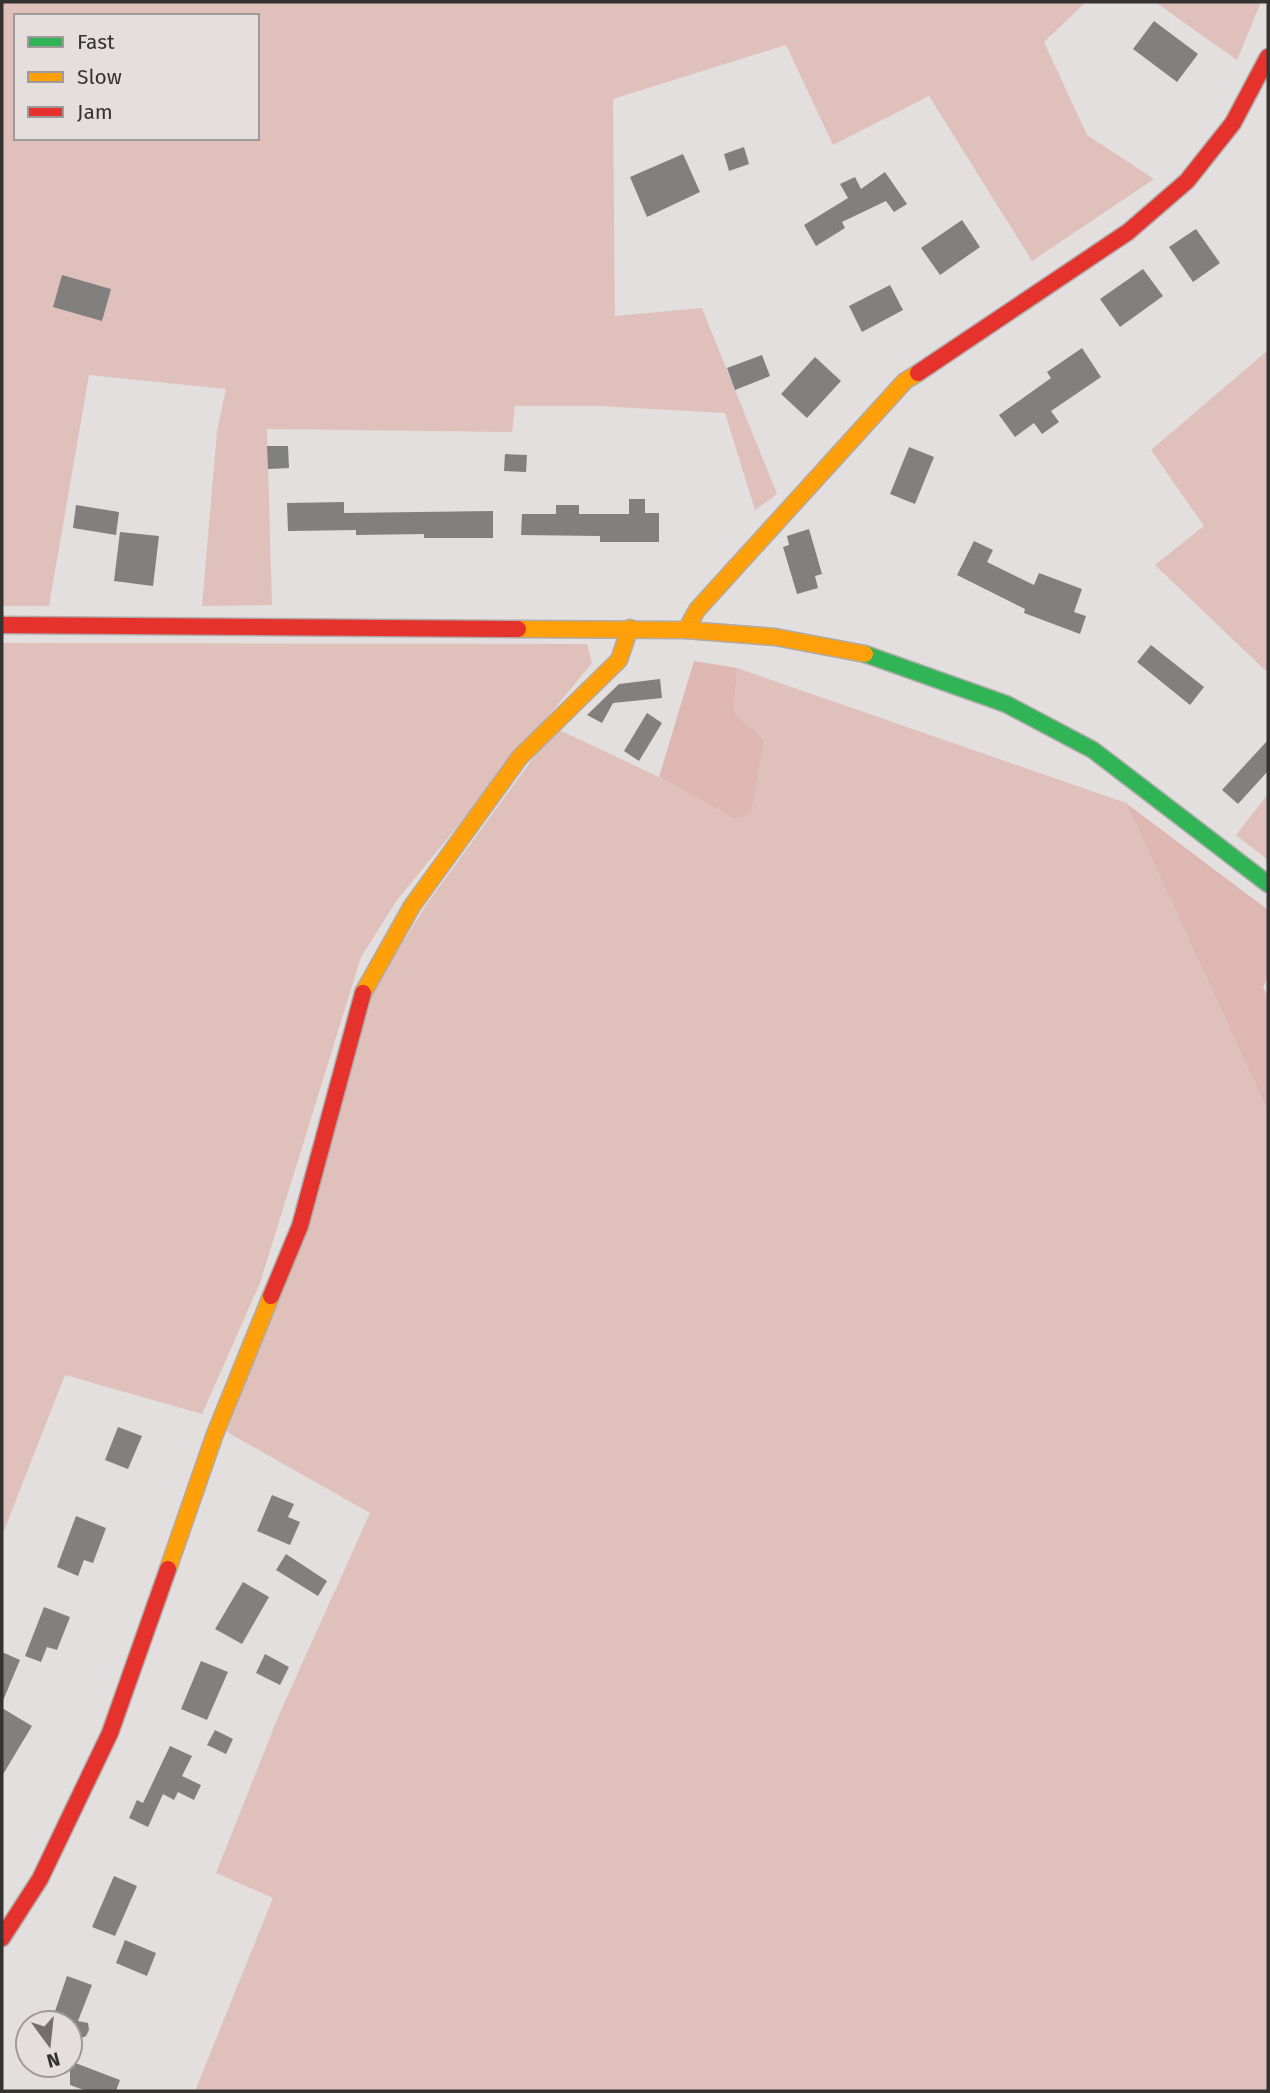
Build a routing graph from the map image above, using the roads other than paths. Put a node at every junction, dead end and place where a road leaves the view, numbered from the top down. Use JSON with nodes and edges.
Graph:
{"nodes":[{"id":1,"x":1268,"y":57,"type":"edge"},
{"id":2,"x":2,"y":625,"type":"edge"},
{"id":3,"x":630,"y":628,"type":"junction"},
{"id":4,"x":686,"y":630,"type":"junction"},
{"id":5,"x":1268,"y":884,"type":"edge"},
{"id":6,"x":2,"y":1938,"type":"edge"}],
"edges":[{"from":1,"to":4,"type":"street"},
{"from":2,"to":3,"type":"street"},
{"from":3,"to":4,"type":"street"},
{"from":3,"to":6,"type":"street"},
{"from":4,"to":5,"type":"street"}]}
